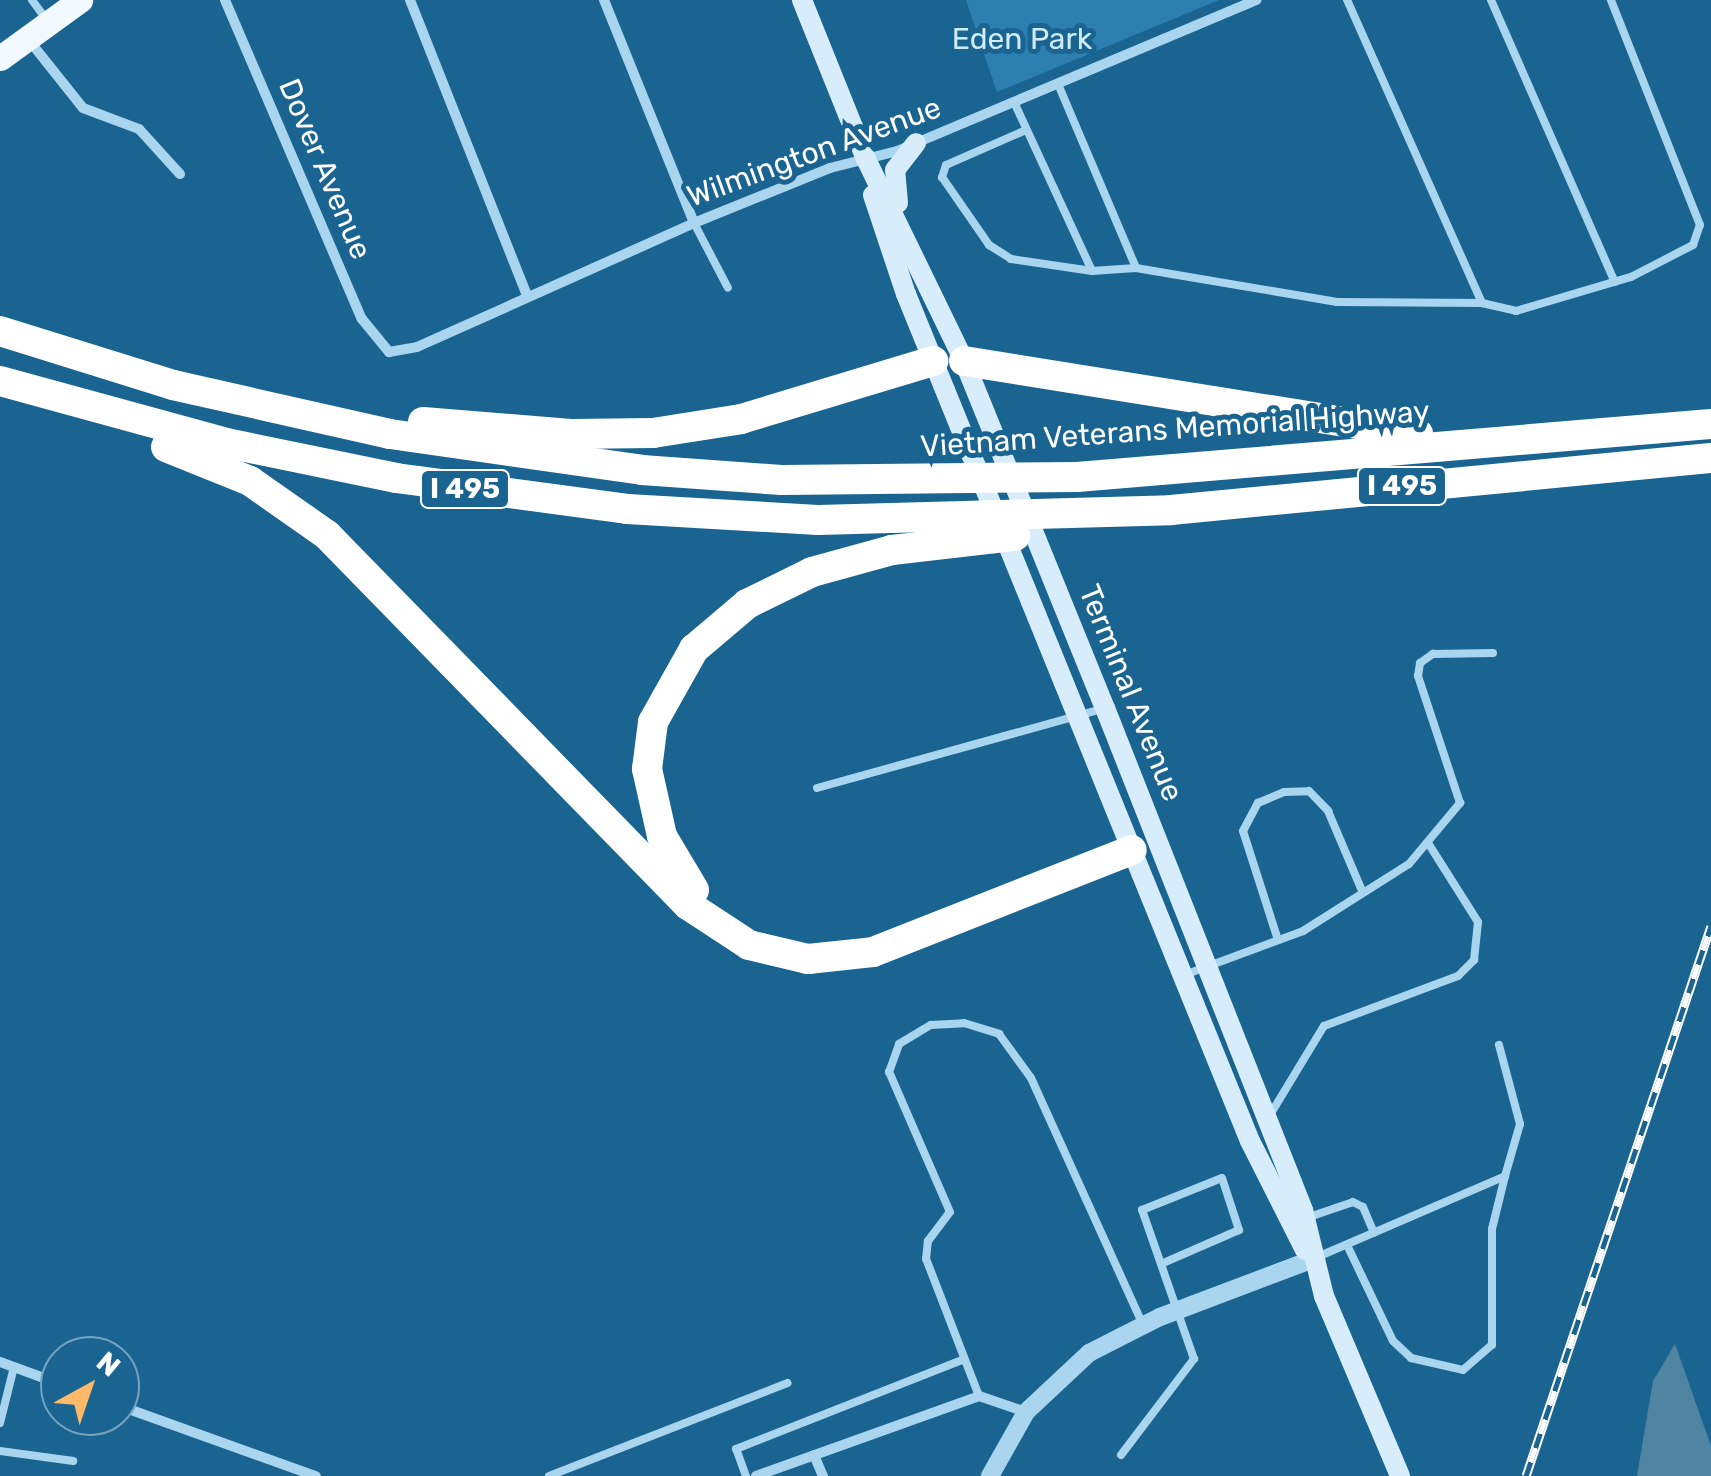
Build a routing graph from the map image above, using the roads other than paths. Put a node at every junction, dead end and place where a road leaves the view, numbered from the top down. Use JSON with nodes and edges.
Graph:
{"nodes":[{"id":1,"x":32,"y":0,"type":"edge"},
{"id":2,"x":80,"y":0,"type":"edge"},
{"id":3,"x":224,"y":0,"type":"edge"},
{"id":4,"x":410,"y":0,"type":"edge"},
{"id":5,"x":604,"y":0,"type":"edge"},
{"id":6,"x":802,"y":0,"type":"edge"},
{"id":7,"x":1256,"y":0,"type":"edge"},
{"id":8,"x":1347,"y":0,"type":"edge"},
{"id":9,"x":1490,"y":0,"type":"edge"},
{"id":10,"x":1611,"y":0,"type":"edge"},
{"id":11,"x":49,"y":23,"type":"junction"},
{"id":12,"x":28,"y":39,"type":"junction"},
{"id":13,"x":0,"y":58,"type":"edge"},
{"id":14,"x":1058,"y":84,"type":"junction"},
{"id":15,"x":1014,"y":102,"type":"junction"},
{"id":16,"x":1026,"y":130,"type":"junction"},
{"id":17,"x":916,"y":143,"type":"junction"},
{"id":18,"x":866,"y":159,"type":"junction"},
{"id":19,"x":180,"y":174,"type":"dead end"},
{"id":20,"x":694,"y":222,"type":"junction"},
{"id":21,"x":1136,"y":268,"type":"junction"},
{"id":22,"x":1092,"y":271,"type":"junction"},
{"id":23,"x":1615,"y":282,"type":"junction"},
{"id":24,"x":728,"y":288,"type":"dead end"},
{"id":25,"x":932,"y":288,"type":"junction"},
{"id":26,"x":527,"y":296,"type":"junction"},
{"id":27,"x":1482,"y":303,"type":"junction"},
{"id":28,"x":0,"y":331,"type":"edge"},
{"id":29,"x":389,"y":352,"type":"joint"},
{"id":30,"x":934,"y":361,"type":"junction"},
{"id":31,"x":964,"y":362,"type":"junction"},
{"id":32,"x":5,"y":382,"type":"edge"},
{"id":33,"x":173,"y":386,"type":"junction"},
{"id":34,"x":1711,"y":424,"type":"edge"},
{"id":35,"x":1556,"y":435,"type":"junction"},
{"id":36,"x":1711,"y":458,"type":"edge"},
{"id":37,"x":940,"y":530,"type":"junction"},
{"id":38,"x":1492,"y":653,"type":"dead end"},
{"id":39,"x":1105,"y":708,"type":"junction"},
{"id":40,"x":1077,"y":716,"type":"junction"},
{"id":41,"x":817,"y":788,"type":"dead end"},
{"id":42,"x":1138,"y":840,"type":"junction"},
{"id":43,"x":1428,"y":842,"type":"junction"},
{"id":44,"x":1363,"y":893,"type":"junction"},
{"id":45,"x":1278,"y":940,"type":"junction"},
{"id":46,"x":1208,"y":966,"type":"junction"},
{"id":47,"x":1183,"y":975,"type":"junction"},
{"id":48,"x":1498,"y":1045,"type":"dead end"},
{"id":49,"x":1268,"y":1119,"type":"junction"},
{"id":50,"x":1506,"y":1176,"type":"junction"},
{"id":51,"x":1304,"y":1219,"type":"junction"},
{"id":52,"x":1374,"y":1233,"type":"junction"},
{"id":53,"x":1347,"y":1245,"type":"junction"},
{"id":54,"x":1311,"y":1260,"type":"junction"},
{"id":55,"x":1163,"y":1263,"type":"junction"},
{"id":56,"x":1178,"y":1310,"type":"junction"},
{"id":57,"x":1143,"y":1325,"type":"junction"},
{"id":58,"x":964,"y":1359,"type":"junction"},
{"id":59,"x":0,"y":1362,"type":"edge"},
{"id":60,"x":14,"y":1368,"type":"junction"},
{"id":61,"x":40,"y":1377,"type":"edge"},
{"id":62,"x":788,"y":1383,"type":"dead end"},
{"id":63,"x":979,"y":1396,"type":"junction"},
{"id":64,"x":1026,"y":1412,"type":"junction"},
{"id":65,"x":140,"y":1413,"type":"edge"},
{"id":66,"x":0,"y":1423,"type":"edge"},
{"id":67,"x":0,"y":1451,"type":"edge"},
{"id":68,"x":814,"y":1455,"type":"junction"},
{"id":69,"x":1121,"y":1455,"type":"dead end"},
{"id":70,"x":73,"y":1461,"type":"dead end"},
{"id":71,"x":316,"y":1476,"type":"edge"},
{"id":72,"x":549,"y":1476,"type":"edge"},
{"id":73,"x":746,"y":1476,"type":"edge"},
{"id":74,"x":756,"y":1476,"type":"edge"},
{"id":75,"x":822,"y":1476,"type":"edge"},
{"id":76,"x":990,"y":1476,"type":"edge"},
{"id":77,"x":1400,"y":1476,"type":"edge"}],
"edges":[{"from":1,"to":11,"type":"lane"},
{"from":2,"to":11,"type":"main road"},
{"from":3,"to":29,"type":"street","name":"Dover Avenue"},
{"from":4,"to":26,"type":"street"},
{"from":5,"to":20,"type":"street"},
{"from":6,"to":18,"type":"main road","name":"Terminal Avenue"},
{"from":7,"to":14,"type":"street","name":"Wilmington Avenue"},
{"from":8,"to":27,"type":"lane"},
{"from":9,"to":23,"type":"lane"},
{"from":10,"to":23,"type":"lane"},
{"from":11,"to":12,"type":"main road"},
{"from":12,"to":13,"type":"main road"},
{"from":12,"to":19,"type":"street"},
{"from":14,"to":15,"type":"street","name":"Wilmington Avenue"},
{"from":14,"to":21,"type":"lane"},
{"from":15,"to":16,"type":"lane"},
{"from":15,"to":17,"type":"street","name":"Wilmington Avenue"},
{"from":16,"to":22,"type":"lane"},
{"from":16,"to":22,"type":"lane"},
{"from":17,"to":18,"type":"street","name":"Wilmington Avenue"},
{"from":17,"to":25,"type":"main road"},
{"from":18,"to":20,"type":"street","name":"Wilmington Avenue"},
{"from":18,"to":25,"type":"main road","name":"Terminal Avenue"},
{"from":18,"to":30,"type":"main road","name":"Terminal Avenue"},
{"from":20,"to":24,"type":"lane"},
{"from":20,"to":26,"type":"street","name":"Wilmington Avenue"},
{"from":21,"to":22,"type":"lane"},
{"from":21,"to":27,"type":"lane"},
{"from":23,"to":27,"type":"lane"},
{"from":25,"to":31,"type":"main road","name":"Terminal Avenue"},
{"from":26,"to":29,"type":"street","name":"Wilmington Avenue"},
{"from":28,"to":33,"type":"highway","name":"Vietnam Veterans Memorial Highway","number":"I 495"},
{"from":30,"to":31,"type":"main road"},
{"from":30,"to":33,"type":"highway"},
{"from":30,"to":40,"type":"main road","name":"Terminal Avenue"},
{"from":31,"to":35,"type":"highway"},
{"from":31,"to":39,"type":"main road","name":"Terminal Avenue"},
{"from":32,"to":37,"type":"highway","number":"I 495"},
{"from":32,"to":42,"type":"highway"},
{"from":33,"to":35,"type":"highway","name":"Vietnam Veterans Memorial Highway","number":"I 495"},
{"from":34,"to":35,"type":"highway","name":"Vietnam Veterans Memorial Highway","number":"I 495"},
{"from":36,"to":37,"type":"highway","number":"I 495"},
{"from":37,"to":42,"type":"highway"},
{"from":38,"to":43,"type":"lane"},
{"from":39,"to":40,"type":"lane"},
{"from":39,"to":42,"type":"main road","name":"Terminal Avenue"},
{"from":40,"to":41,"type":"lane"},
{"from":40,"to":42,"type":"main road","name":"Terminal Avenue"},
{"from":42,"to":46,"type":"main road","name":"Terminal Avenue"},
{"from":42,"to":47,"type":"main road","name":"Terminal Avenue"},
{"from":43,"to":44,"type":"lane"},
{"from":43,"to":49,"type":"lane"},
{"from":44,"to":45,"type":"lane"},
{"from":44,"to":45,"type":"lane"},
{"from":45,"to":46,"type":"lane"},
{"from":46,"to":47,"type":"lane"},
{"from":46,"to":49,"type":"main road","name":"Terminal Avenue"},
{"from":47,"to":54,"type":"main road","name":"Terminal Avenue"},
{"from":48,"to":50,"type":"lane"},
{"from":49,"to":51,"type":"main road","name":"Terminal Avenue"},
{"from":50,"to":52,"type":"lane"},
{"from":50,"to":53,"type":"lane"},
{"from":51,"to":52,"type":"lane"},
{"from":51,"to":54,"type":"main road","name":"Terminal Avenue"},
{"from":52,"to":53,"type":"lane"},
{"from":53,"to":54,"type":"lane"},
{"from":54,"to":56,"type":"street"},
{"from":54,"to":77,"type":"main road","name":"Terminal Avenue"},
{"from":55,"to":55,"type":"lane"},
{"from":55,"to":56,"type":"lane"},
{"from":56,"to":57,"type":"street"},
{"from":56,"to":69,"type":"lane"},
{"from":57,"to":58,"type":"lane"},
{"from":57,"to":64,"type":"street"},
{"from":58,"to":63,"type":"lane"},
{"from":58,"to":73,"type":"lane"},
{"from":59,"to":60,"type":"street"},
{"from":60,"to":61,"type":"street"},
{"from":60,"to":66,"type":"lane"},
{"from":62,"to":72,"type":"lane"},
{"from":63,"to":64,"type":"street"},
{"from":63,"to":68,"type":"street"},
{"from":64,"to":76,"type":"street"},
{"from":65,"to":71,"type":"street"},
{"from":67,"to":70,"type":"lane"},
{"from":68,"to":74,"type":"street"},
{"from":68,"to":75,"type":"street"}]}
